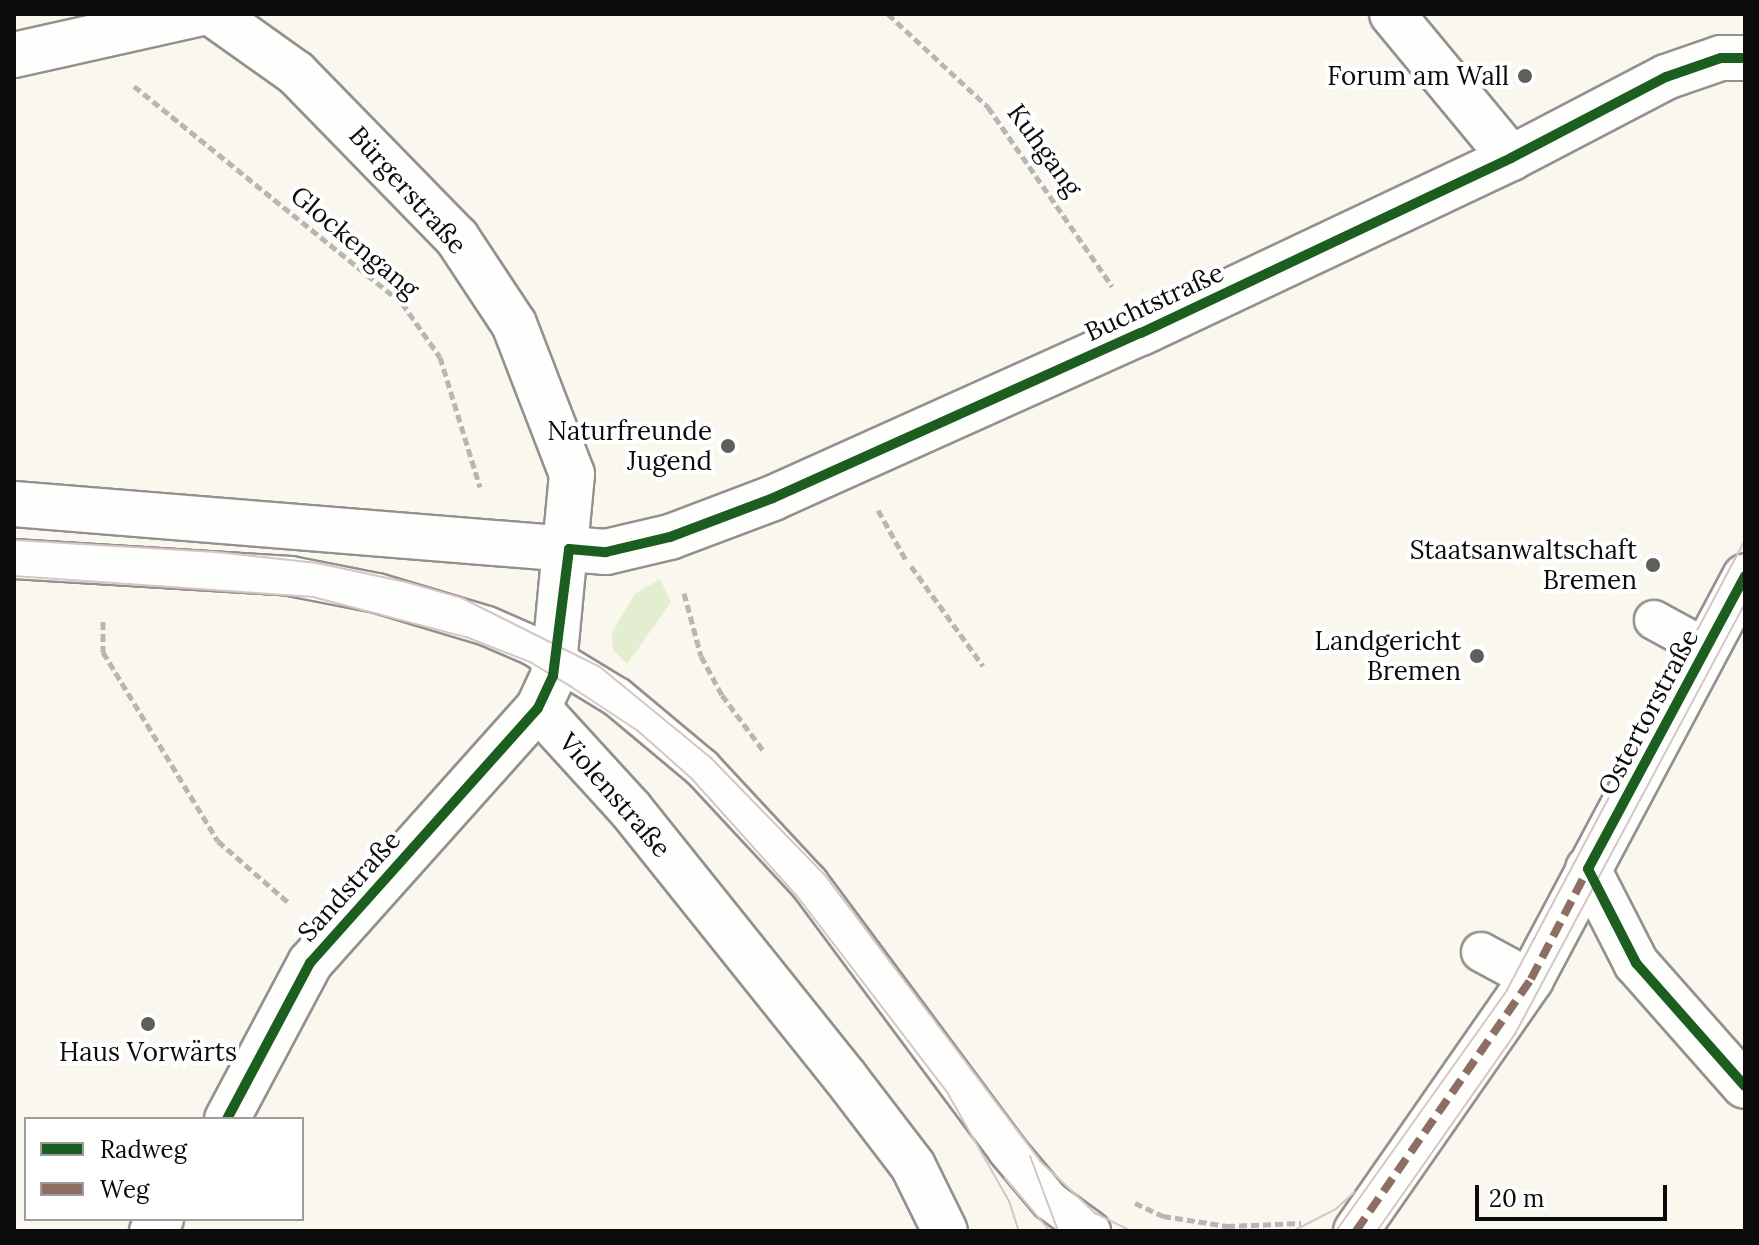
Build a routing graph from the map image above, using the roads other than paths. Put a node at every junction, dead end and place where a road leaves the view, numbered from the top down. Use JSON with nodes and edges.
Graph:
{"nodes":[{"id":1,"x":198,"y":14,"type":"edge"},
{"id":2,"x":213,"y":14,"type":"edge"},
{"id":3,"x":1392,"y":14,"type":"edge"},
{"id":4,"x":14,"y":55,"type":"edge"},
{"id":5,"x":1745,"y":58,"type":"edge"},
{"id":6,"x":1511,"y":158,"type":"junction"},
{"id":7,"x":14,"y":504,"type":"edge"},
{"id":8,"x":569,"y":549,"type":"junction"},
{"id":9,"x":14,"y":559,"type":"edge"},
{"id":10,"x":1745,"y":576,"type":"edge"},
{"id":11,"x":1654,"y":620,"type":"dead end"},
{"id":12,"x":1707,"y":649,"type":"junction"},
{"id":13,"x":555,"y":659,"type":"junction"},
{"id":14,"x":538,"y":708,"type":"junction"},
{"id":15,"x":1588,"y":869,"type":"junction"},
{"id":16,"x":1481,"y":952,"type":"dead end"},
{"id":17,"x":1531,"y":979,"type":"junction"},
{"id":18,"x":1745,"y":1086,"type":"edge"},
{"id":19,"x":228,"y":1117,"type":"edge"},
{"id":20,"x":1007,"y":1150,"type":"junction"},
{"id":21,"x":1354,"y":1226,"type":"edge"},
{"id":22,"x":945,"y":1231,"type":"edge"},
{"id":23,"x":1040,"y":1231,"type":"edge"},
{"id":24,"x":1091,"y":1231,"type":"edge"}],
"edges":[{"from":1,"to":4,"type":"street"},
{"from":2,"to":8,"type":"street","name":"Bürgerstraße"},
{"from":3,"to":6,"type":"street"},
{"from":5,"to":6,"type":"street","name":"Buchtstraße"},
{"from":6,"to":8,"type":"street","name":"Buchtstraße"},
{"from":7,"to":8,"type":"street"},
{"from":8,"to":13,"type":"street","name":"Violenstraße"},
{"from":9,"to":13,"type":"lane"},
{"from":10,"to":12,"type":"street","name":"Ostertorstraße"},
{"from":11,"to":12,"type":"lane"},
{"from":12,"to":15,"type":"street","name":"Ostertorstraße"},
{"from":13,"to":14,"type":"street","name":"Violenstraße"},
{"from":13,"to":20,"type":"lane"},
{"from":14,"to":19,"type":"street","name":"Sandstraße"},
{"from":14,"to":22,"type":"street","name":"Violenstraße"},
{"from":15,"to":17,"type":"street","name":"Ostertorstraße"},
{"from":15,"to":18,"type":"street"},
{"from":16,"to":17,"type":"lane"},
{"from":17,"to":21,"type":"street","name":"Ostertorstraße"},
{"from":20,"to":23,"type":"lane"},
{"from":20,"to":24,"type":"lane"}]}
